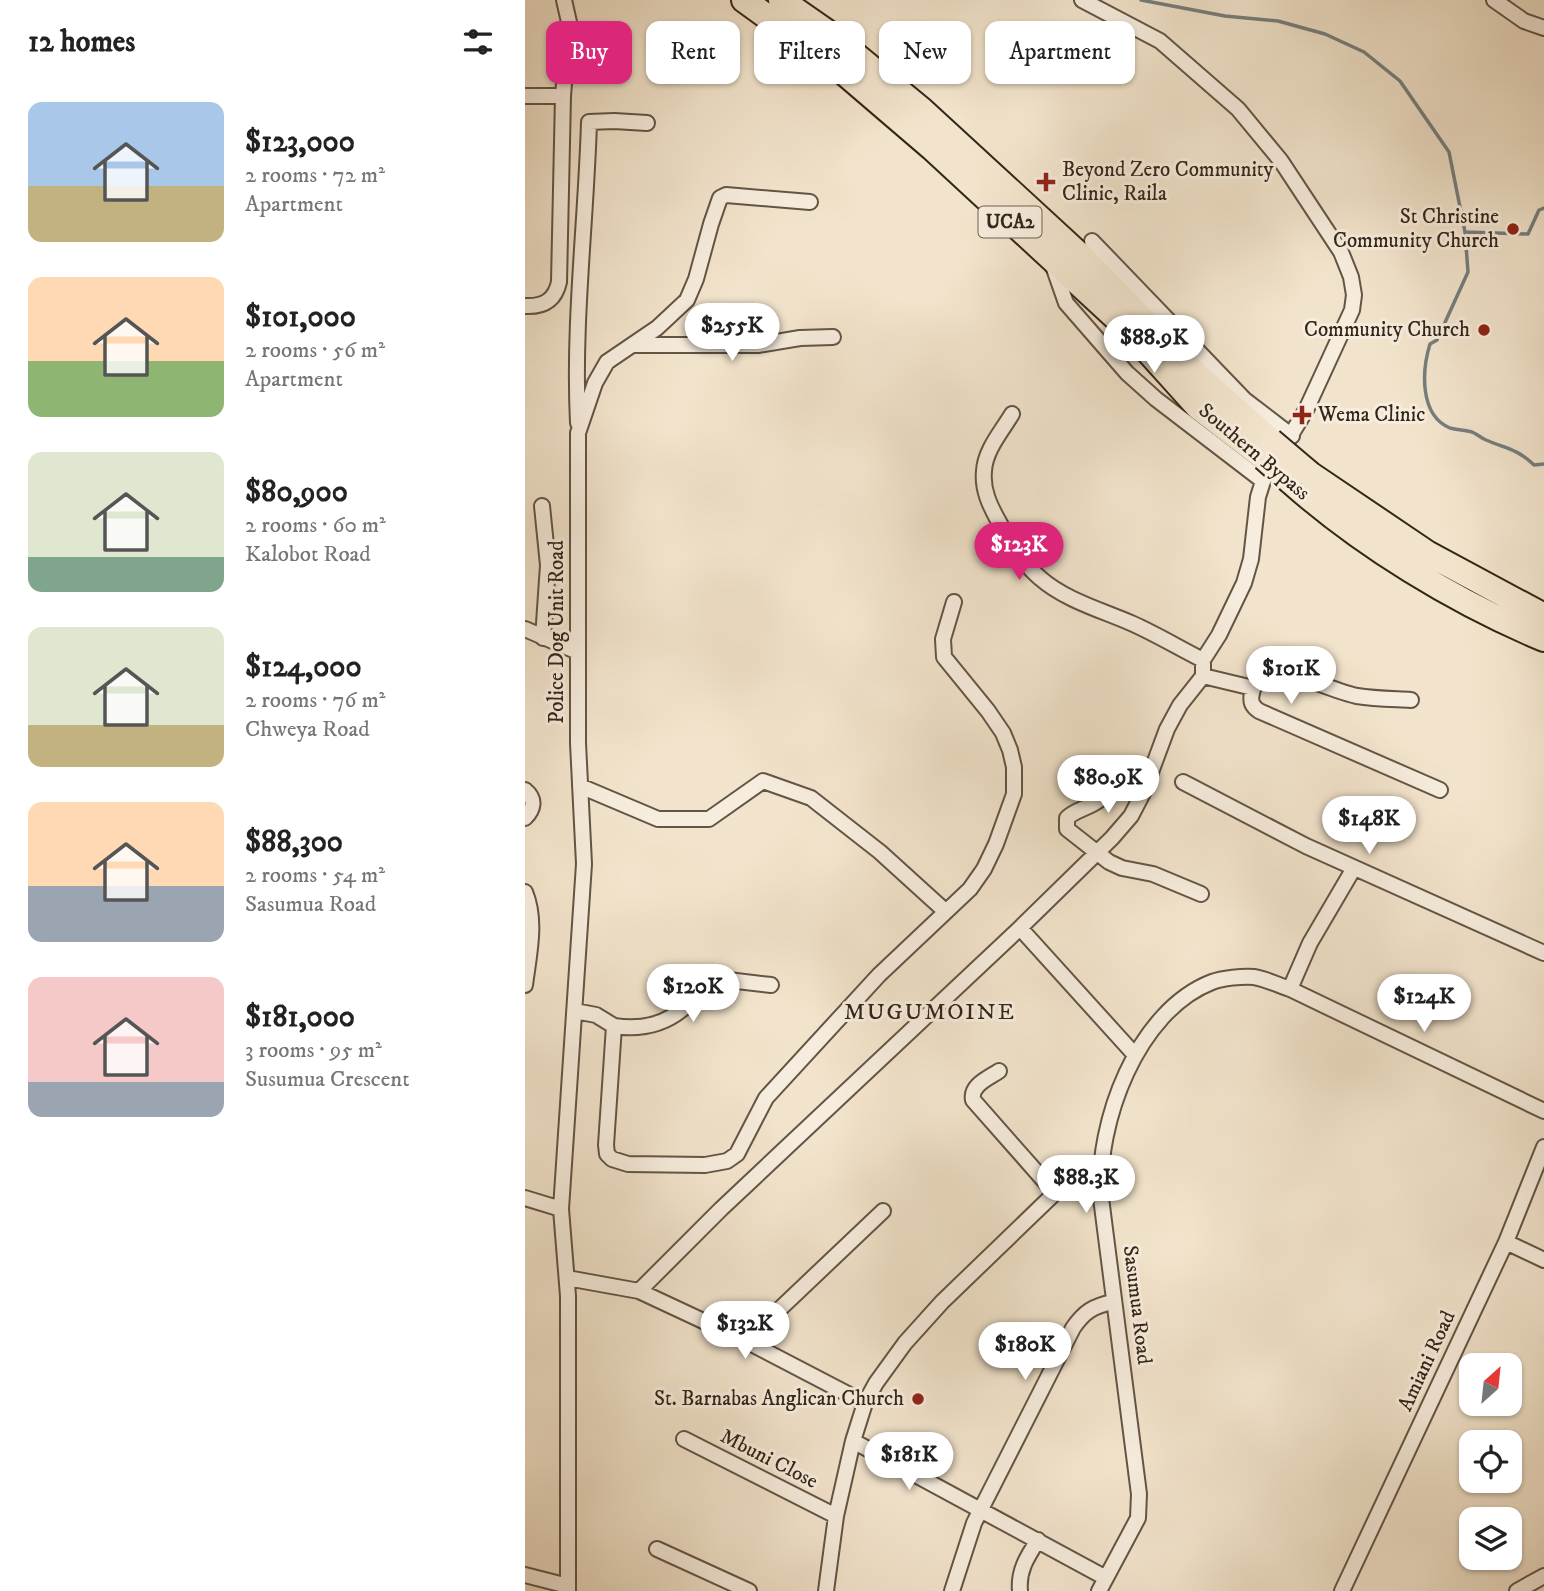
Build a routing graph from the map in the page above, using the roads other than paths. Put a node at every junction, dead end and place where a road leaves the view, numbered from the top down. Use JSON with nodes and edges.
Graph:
{"nodes":[{"id":1,"x":564,"y":0,"type":"edge"},
{"id":2,"x":744,"y":0,"type":"edge"},
{"id":3,"x":781,"y":0,"type":"edge"},
{"id":4,"x":1083,"y":0,"type":"edge"},
{"id":5,"x":1495,"y":0,"type":"edge"},
{"id":6,"x":1544,"y":27,"type":"edge"},
{"id":7,"x":525,"y":96,"type":"edge"},
{"id":8,"x":563,"y":96,"type":"junction"},
{"id":9,"x":647,"y":123,"type":"dead end"},
{"id":10,"x":810,"y":202,"type":"dead end"},
{"id":11,"x":1093,"y":241,"type":"dead end"},
{"id":12,"x":525,"y":306,"type":"edge"},
{"id":13,"x":833,"y":337,"type":"dead end"},
{"id":14,"x":629,"y":346,"type":"junction"},
{"id":15,"x":1012,"y":414,"type":"dead end"},
{"id":16,"x":578,"y":433,"type":"junction"},
{"id":17,"x":1272,"y":454,"type":"junction"},
{"id":18,"x":1300,"y":478,"type":"junction"},
{"id":19,"x":543,"y":506,"type":"dead end"},
{"id":20,"x":954,"y":601,"type":"dead end"},
{"id":21,"x":1544,"y":616,"type":"edge"},
{"id":22,"x":525,"y":629,"type":"edge"},
{"id":23,"x":543,"y":638,"type":"junction"},
{"id":24,"x":1544,"y":639,"type":"edge"},
{"id":25,"x":578,"y":652,"type":"junction"},
{"id":26,"x":1203,"y":660,"type":"junction"},
{"id":27,"x":1203,"y":676,"type":"junction"},
{"id":28,"x":1253,"y":688,"type":"junction"},
{"id":29,"x":1411,"y":700,"type":"dead end"},
{"id":30,"x":1127,"y":771,"type":"dead end"},
{"id":31,"x":1183,"y":782,"type":"dead end"},
{"id":32,"x":580,"y":786,"type":"junction"},
{"id":33,"x":525,"y":790,"type":"edge"},
{"id":34,"x":1440,"y":790,"type":"dead end"},
{"id":35,"x":525,"y":818,"type":"edge"},
{"id":36,"x":1096,"y":854,"type":"junction"},
{"id":37,"x":1354,"y":868,"type":"junction"},
{"id":38,"x":525,"y":892,"type":"edge"},
{"id":39,"x":1201,"y":894,"type":"dead end"},
{"id":40,"x":945,"y":911,"type":"junction"},
{"id":41,"x":1020,"y":928,"type":"junction"},
{"id":42,"x":1544,"y":953,"type":"edge"},
{"id":43,"x":525,"y":985,"type":"edge"},
{"id":44,"x":771,"y":985,"type":"dead end"},
{"id":45,"x":1290,"y":989,"type":"junction"},
{"id":46,"x":575,"y":1011,"type":"junction"},
{"id":47,"x":614,"y":1026,"type":"junction"},
{"id":48,"x":1135,"y":1055,"type":"junction"},
{"id":49,"x":999,"y":1071,"type":"dead end"},
{"id":50,"x":1544,"y":1111,"type":"edge"},
{"id":51,"x":1544,"y":1147,"type":"edge"},
{"id":52,"x":1100,"y":1186,"type":"junction"},
{"id":53,"x":1055,"y":1192,"type":"junction"},
{"id":54,"x":525,"y":1198,"type":"edge"},
{"id":55,"x":561,"y":1209,"type":"junction"},
{"id":56,"x":883,"y":1211,"type":"dead end"},
{"id":57,"x":1506,"y":1242,"type":"junction"},
{"id":58,"x":1544,"y":1260,"type":"edge"},
{"id":59,"x":567,"y":1278,"type":"junction"},
{"id":60,"x":639,"y":1292,"type":"junction"},
{"id":61,"x":1113,"y":1302,"type":"junction"},
{"id":62,"x":746,"y":1341,"type":"junction"},
{"id":63,"x":865,"y":1403,"type":"junction"},
{"id":64,"x":684,"y":1439,"type":"dead end"},
{"id":65,"x":853,"y":1441,"type":"junction"},
{"id":66,"x":980,"y":1510,"type":"junction"},
{"id":67,"x":836,"y":1516,"type":"junction"},
{"id":68,"x":1038,"y":1540,"type":"junction"},
{"id":69,"x":657,"y":1549,"type":"dead end"},
{"id":70,"x":525,"y":1575,"type":"edge"},
{"id":71,"x":1544,"y":1576,"type":"edge"},
{"id":72,"x":1103,"y":1584,"type":"edge"},
{"id":73,"x":568,"y":1588,"type":"edge"},
{"id":74,"x":750,"y":1591,"type":"edge"},
{"id":75,"x":826,"y":1591,"type":"edge"},
{"id":76,"x":952,"y":1591,"type":"edge"},
{"id":77,"x":1020,"y":1591,"type":"edge"},
{"id":78,"x":1342,"y":1591,"type":"edge"},
{"id":79,"x":1517,"y":1591,"type":"edge"}],
"edges":[{"from":1,"to":8,"type":"street"},
{"from":2,"to":17,"type":"highway","name":"Southern Bypass","number":"UCA2"},
{"from":3,"to":17,"type":"highway","name":"Southern Bypass","number":"UCA2"},
{"from":4,"to":17,"type":"street"},
{"from":5,"to":6,"type":"street"},
{"from":7,"to":8,"type":"street"},
{"from":8,"to":12,"type":"street"},
{"from":9,"to":16,"type":"street"},
{"from":10,"to":14,"type":"street","name":"Police Dog Unit Road"},
{"from":11,"to":17,"type":"street"},
{"from":13,"to":14,"type":"street"},
{"from":14,"to":16,"type":"street","name":"Police Dog Unit Road"},
{"from":15,"to":26,"type":"street"},
{"from":16,"to":25,"type":"street","name":"Police Dog Unit Road"},
{"from":17,"to":18,"type":"highway","name":"Southern Bypass","number":"UCA2","bridge":true},
{"from":17,"to":26,"type":"street"},
{"from":18,"to":21,"type":"highway","name":"Southern Bypass","number":"UCA2"},
{"from":18,"to":24,"type":"highway","name":"Southern Bypass","number":"UCA2"},
{"from":19,"to":23,"type":"street"},
{"from":20,"to":40,"type":"street"},
{"from":22,"to":23,"type":"street"},
{"from":23,"to":25,"type":"street"},
{"from":25,"to":32,"type":"street","name":"Police Dog Unit Road"},
{"from":26,"to":27,"type":"street"},
{"from":27,"to":28,"type":"street"},
{"from":27,"to":36,"type":"street"},
{"from":28,"to":29,"type":"street"},
{"from":28,"to":34,"type":"street"},
{"from":30,"to":36,"type":"street"},
{"from":31,"to":37,"type":"street"},
{"from":32,"to":40,"type":"street"},
{"from":32,"to":46,"type":"street","name":"Police Dog Unit Road"},
{"from":33,"to":35,"type":"street"},
{"from":36,"to":39,"type":"street"},
{"from":36,"to":41,"type":"street"},
{"from":37,"to":42,"type":"street"},
{"from":37,"to":45,"type":"street"},
{"from":38,"to":43,"type":"street"},
{"from":40,"to":47,"type":"street"},
{"from":41,"to":48,"type":"street"},
{"from":41,"to":60,"type":"street"},
{"from":44,"to":47,"type":"street"},
{"from":45,"to":48,"type":"street","name":"Sasumua Road"},
{"from":45,"to":50,"type":"street","name":"Sasumua Road"},
{"from":46,"to":47,"type":"street"},
{"from":46,"to":55,"type":"street","name":"Police Dog Unit Road"},
{"from":48,"to":52,"type":"street","name":"Sasumua Road"},
{"from":49,"to":53,"type":"street"},
{"from":51,"to":57,"type":"street","name":"Amiani Road"},
{"from":52,"to":53,"type":"street"},
{"from":52,"to":61,"type":"street","name":"Sasumua Road"},
{"from":53,"to":63,"type":"street"},
{"from":54,"to":55,"type":"street"},
{"from":55,"to":59,"type":"street","name":"Police Dog Unit Road"},
{"from":56,"to":62,"type":"street"},
{"from":57,"to":58,"type":"street"},
{"from":57,"to":78,"type":"street","name":"Amiani Road"},
{"from":59,"to":60,"type":"street"},
{"from":59,"to":73,"type":"street"},
{"from":60,"to":62,"type":"street"},
{"from":61,"to":66,"type":"street"},
{"from":61,"to":72,"type":"street","name":"Sasumua Road"},
{"from":62,"to":63,"type":"street"},
{"from":63,"to":65,"type":"street"},
{"from":64,"to":67,"type":"street","name":"Mbuni Close"},
{"from":65,"to":66,"type":"street"},
{"from":65,"to":67,"type":"street"},
{"from":66,"to":68,"type":"street"},
{"from":66,"to":76,"type":"street"},
{"from":67,"to":75,"type":"street"},
{"from":68,"to":72,"type":"street"},
{"from":68,"to":77,"type":"street"},
{"from":69,"to":74,"type":"street"},
{"from":70,"to":73,"type":"street"},
{"from":71,"to":79,"type":"street"}]}
